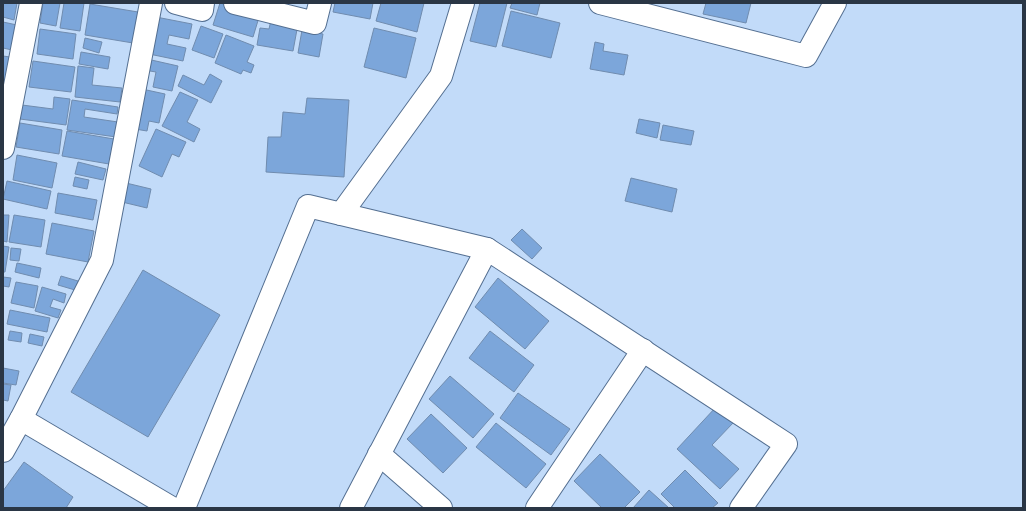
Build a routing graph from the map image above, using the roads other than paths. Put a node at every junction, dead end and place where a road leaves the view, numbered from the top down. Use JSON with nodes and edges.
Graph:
{"nodes":[{"id":1,"x":31,"y":3,"type":"edge"},
{"id":2,"x":151,"y":3,"type":"edge"},
{"id":3,"x":176,"y":3,"type":"edge"},
{"id":4,"x":203,"y":3,"type":"edge"},
{"id":5,"x":235,"y":3,"type":"edge"},
{"id":6,"x":320,"y":3,"type":"edge"},
{"id":7,"x":463,"y":3,"type":"edge"},
{"id":8,"x":600,"y":3,"type":"edge"},
{"id":9,"x":835,"y":3,"type":"edge"},
{"id":10,"x":3,"y":148,"type":"edge"},
{"id":11,"x":341,"y":214,"type":"junction"},
{"id":12,"x":486,"y":249,"type":"junction"},
{"id":13,"x":643,"y":350,"type":"junction"},
{"id":14,"x":21,"y":419,"type":"junction"},
{"id":15,"x":3,"y":451,"type":"edge"},
{"id":16,"x":379,"y":454,"type":"junction"},
{"id":17,"x":172,"y":508,"type":"edge"},
{"id":18,"x":184,"y":508,"type":"edge"},
{"id":19,"x":351,"y":508,"type":"edge"},
{"id":20,"x":441,"y":508,"type":"edge"},
{"id":21,"x":537,"y":508,"type":"edge"},
{"id":22,"x":741,"y":508,"type":"edge"}],
"edges":[{"from":1,"to":10,"type":"street"},
{"from":2,"to":14,"type":"street"},
{"from":3,"to":4,"type":"street"},
{"from":5,"to":6,"type":"street"},
{"from":7,"to":11,"type":"street"},
{"from":8,"to":9,"type":"street"},
{"from":11,"to":12,"type":"street"},
{"from":11,"to":18,"type":"street"},
{"from":12,"to":13,"type":"street"},
{"from":12,"to":16,"type":"street"},
{"from":13,"to":21,"type":"street"},
{"from":13,"to":22,"type":"street"},
{"from":14,"to":15,"type":"street"},
{"from":14,"to":17,"type":"street"},
{"from":16,"to":19,"type":"street"},
{"from":16,"to":20,"type":"street"}]}
